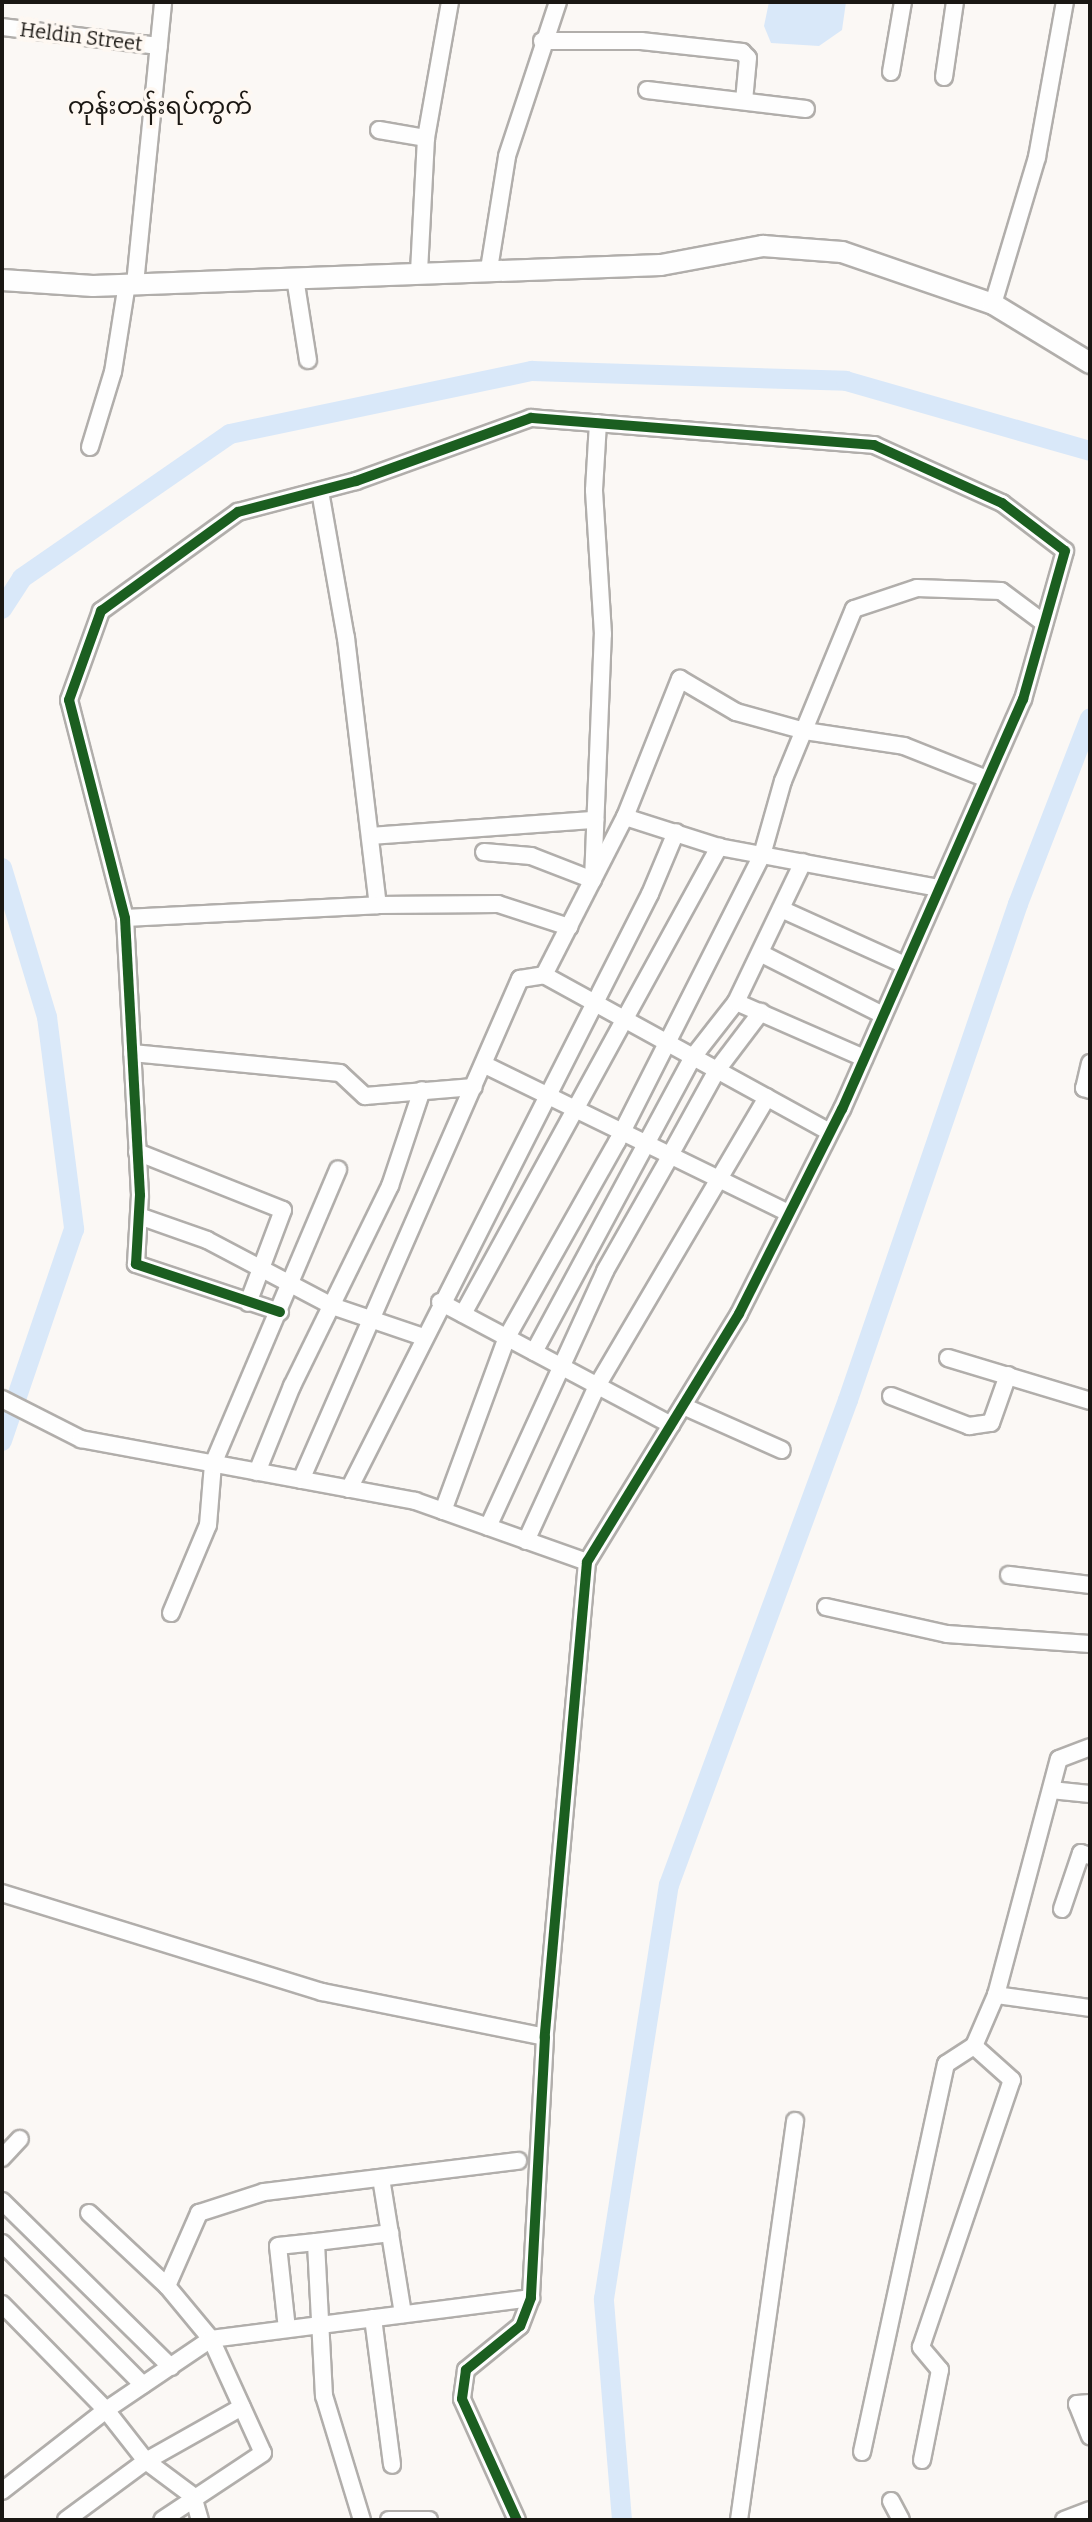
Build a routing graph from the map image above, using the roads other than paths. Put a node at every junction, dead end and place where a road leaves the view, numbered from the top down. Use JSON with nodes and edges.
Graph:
{"nodes":[{"id":1,"x":163,"y":2,"type":"edge"},
{"id":2,"x":450,"y":2,"type":"edge"},
{"id":3,"x":558,"y":2,"type":"edge"},
{"id":4,"x":903,"y":2,"type":"edge"},
{"id":5,"x":955,"y":2,"type":"edge"},
{"id":6,"x":1065,"y":2,"type":"edge"},
{"id":7,"x":2,"y":27,"type":"edge"},
{"id":8,"x":542,"y":41,"type":"junction"},
{"id":9,"x":159,"y":46,"type":"junction"},
{"id":10,"x":891,"y":72,"type":"dead end"},
{"id":11,"x":944,"y":77,"type":"dead end"},
{"id":12,"x":647,"y":90,"type":"dead end"},
{"id":13,"x":744,"y":101,"type":"junction"},
{"id":14,"x":806,"y":109,"type":"dead end"},
{"id":15,"x":379,"y":130,"type":"dead end"},
{"id":16,"x":426,"y":138,"type":"junction"},
{"id":17,"x":489,"y":269,"type":"junction"},
{"id":18,"x":419,"y":273,"type":"junction"},
{"id":19,"x":295,"y":278,"type":"junction"},
{"id":20,"x":2,"y":280,"type":"edge"},
{"id":21,"x":131,"y":284,"type":"junction"},
{"id":22,"x":993,"y":304,"type":"junction"},
{"id":23,"x":308,"y":360,"type":"dead end"},
{"id":24,"x":1090,"y":363,"type":"edge"},
{"id":25,"x":598,"y":423,"type":"junction"},
{"id":26,"x":90,"y":447,"type":"dead end"},
{"id":27,"x":320,"y":491,"type":"junction"},
{"id":28,"x":1044,"y":623,"type":"junction"},
{"id":29,"x":805,"y":731,"type":"junction"},
{"id":30,"x":987,"y":779,"type":"junction"},
{"id":31,"x":625,"y":817,"type":"junction"},
{"id":32,"x":595,"y":820,"type":"junction"},
{"id":33,"x":676,"y":832,"type":"junction"},
{"id":34,"x":370,"y":836,"type":"junction"},
{"id":35,"x":719,"y":847,"type":"junction"},
{"id":36,"x":484,"y":852,"type":"dead end"},
{"id":37,"x":762,"y":855,"type":"junction"},
{"id":38,"x":803,"y":862,"type":"junction"},
{"id":39,"x":593,"y":880,"type":"junction"},
{"id":40,"x":939,"y":888,"type":"junction"},
{"id":41,"x":378,"y":905,"type":"junction"},
{"id":42,"x":781,"y":909,"type":"junction"},
{"id":43,"x":125,"y":918,"type":"junction"},
{"id":44,"x":569,"y":927,"type":"junction"},
{"id":45,"x":760,"y":953,"type":"junction"},
{"id":46,"x":905,"y":965,"type":"junction"},
{"id":47,"x":544,"y":975,"type":"junction"},
{"id":48,"x":594,"y":1002,"type":"junction"},
{"id":49,"x":736,"y":1002,"type":"junction"},
{"id":50,"x":761,"y":1012,"type":"junction"},
{"id":51,"x":883,"y":1015,"type":"junction"},
{"id":52,"x":625,"y":1020,"type":"junction"},
{"id":53,"x":666,"y":1042,"type":"junction"},
{"id":54,"x":132,"y":1053,"type":"junction"},
{"id":55,"x":693,"y":1057,"type":"junction"},
{"id":56,"x":864,"y":1058,"type":"junction"},
{"id":57,"x":1090,"y":1063,"type":"edge"},
{"id":58,"x":485,"y":1065,"type":"junction"},
{"id":59,"x":717,"y":1070,"type":"junction"},
{"id":60,"x":474,"y":1087,"type":"junction"},
{"id":61,"x":422,"y":1090,"type":"junction"},
{"id":62,"x":1090,"y":1090,"type":"edge"},
{"id":63,"x":545,"y":1094,"type":"junction"},
{"id":64,"x":767,"y":1097,"type":"junction"},
{"id":65,"x":575,"y":1109,"type":"junction"},
{"id":66,"x":622,"y":1131,"type":"junction"},
{"id":67,"x":830,"y":1132,"type":"junction"},
{"id":68,"x":648,"y":1144,"type":"junction"},
{"id":69,"x":137,"y":1152,"type":"junction"},
{"id":70,"x":672,"y":1152,"type":"junction"},
{"id":71,"x":338,"y":1169,"type":"dead end"},
{"id":72,"x":717,"y":1178,"type":"junction"},
{"id":73,"x":789,"y":1213,"type":"junction"},
{"id":74,"x":139,"y":1216,"type":"junction"},
{"id":75,"x":262,"y":1270,"type":"junction"},
{"id":76,"x":290,"y":1284,"type":"junction"},
{"id":77,"x":440,"y":1302,"type":"junction"},
{"id":78,"x":248,"y":1303,"type":"junction"},
{"id":79,"x":332,"y":1306,"type":"junction"},
{"id":80,"x":280,"y":1312,"type":"junction"},
{"id":81,"x":463,"y":1314,"type":"junction"},
{"id":82,"x":371,"y":1322,"type":"junction"},
{"id":83,"x":423,"y":1337,"type":"junction"},
{"id":84,"x":507,"y":1337,"type":"junction"},
{"id":85,"x":534,"y":1352,"type":"junction"},
{"id":86,"x":948,"y":1358,"type":"dead end"},
{"id":87,"x":563,"y":1367,"type":"junction"},
{"id":88,"x":1008,"y":1375,"type":"junction"},
{"id":89,"x":597,"y":1386,"type":"junction"},
{"id":90,"x":891,"y":1396,"type":"dead end"},
{"id":91,"x":2,"y":1399,"type":"edge"},
{"id":92,"x":1090,"y":1401,"type":"edge"},
{"id":93,"x":683,"y":1406,"type":"junction"},
{"id":94,"x":671,"y":1425,"type":"junction"},
{"id":95,"x":782,"y":1450,"type":"dead end"},
{"id":96,"x":213,"y":1464,"type":"junction"},
{"id":97,"x":257,"y":1472,"type":"junction"},
{"id":98,"x":301,"y":1480,"type":"junction"},
{"id":99,"x":349,"y":1489,"type":"junction"},
{"id":100,"x":443,"y":1511,"type":"junction"},
{"id":101,"x":488,"y":1527,"type":"junction"},
{"id":102,"x":526,"y":1541,"type":"junction"},
{"id":103,"x":587,"y":1562,"type":"junction"},
{"id":104,"x":1009,"y":1575,"type":"dead end"},
{"id":105,"x":1090,"y":1585,"type":"edge"},
{"id":106,"x":826,"y":1607,"type":"dead end"},
{"id":107,"x":171,"y":1613,"type":"dead end"},
{"id":108,"x":1090,"y":1644,"type":"edge"},
{"id":109,"x":1090,"y":1747,"type":"edge"},
{"id":110,"x":1051,"y":1790,"type":"junction"},
{"id":111,"x":1090,"y":1794,"type":"edge"},
{"id":112,"x":1090,"y":1856,"type":"edge"},
{"id":113,"x":2,"y":1893,"type":"edge"},
{"id":114,"x":1062,"y":1909,"type":"dead end"},
{"id":115,"x":996,"y":1995,"type":"junction"},
{"id":116,"x":1090,"y":2008,"type":"edge"},
{"id":117,"x":545,"y":2037,"type":"junction"},
{"id":118,"x":974,"y":2046,"type":"junction"},
{"id":119,"x":795,"y":2121,"type":"dead end"},
{"id":120,"x":20,"y":2139,"type":"dead end"},
{"id":121,"x":2,"y":2158,"type":"edge"},
{"id":122,"x":518,"y":2161,"type":"dead end"},
{"id":123,"x":381,"y":2178,"type":"junction"},
{"id":124,"x":2,"y":2201,"type":"edge"},
{"id":125,"x":89,"y":2213,"type":"dead end"},
{"id":126,"x":390,"y":2233,"type":"junction"},
{"id":127,"x":316,"y":2242,"type":"junction"},
{"id":128,"x":2,"y":2243,"type":"edge"},
{"id":129,"x":167,"y":2286,"type":"junction"},
{"id":130,"x":531,"y":2298,"type":"junction"},
{"id":131,"x":2,"y":2304,"type":"edge"},
{"id":132,"x":403,"y":2314,"type":"junction"},
{"id":133,"x":373,"y":2318,"type":"junction"},
{"id":134,"x":320,"y":2325,"type":"junction"},
{"id":135,"x":287,"y":2329,"type":"junction"},
{"id":136,"x":211,"y":2339,"type":"junction"},
{"id":137,"x":171,"y":2367,"type":"junction"},
{"id":138,"x":143,"y":2385,"type":"junction"},
{"id":139,"x":1090,"y":2403,"type":"edge"},
{"id":140,"x":242,"y":2407,"type":"junction"},
{"id":141,"x":106,"y":2410,"type":"junction"},
{"id":142,"x":1090,"y":2437,"type":"edge"},
{"id":143,"x":862,"y":2452,"type":"dead end"},
{"id":144,"x":922,"y":2460,"type":"dead end"},
{"id":145,"x":146,"y":2461,"type":"junction"},
{"id":146,"x":392,"y":2465,"type":"dead end"},
{"id":147,"x":2,"y":2491,"type":"edge"},
{"id":148,"x":193,"y":2496,"type":"junction"},
{"id":149,"x":891,"y":2501,"type":"dead end"},
{"id":150,"x":1090,"y":2510,"type":"edge"},
{"id":151,"x":66,"y":2520,"type":"edge"},
{"id":152,"x":162,"y":2520,"type":"edge"},
{"id":153,"x":200,"y":2520,"type":"edge"},
{"id":154,"x":362,"y":2520,"type":"edge"},
{"id":155,"x":389,"y":2520,"type":"edge"},
{"id":156,"x":429,"y":2520,"type":"edge"},
{"id":157,"x":517,"y":2520,"type":"edge"},
{"id":158,"x":739,"y":2520,"type":"edge"},
{"id":159,"x":901,"y":2520,"type":"edge"},
{"id":160,"x":1064,"y":2520,"type":"edge"}],
"edges":[{"from":1,"to":9,"type":"street"},
{"from":2,"to":16,"type":"street"},
{"from":3,"to":8,"type":"street"},
{"from":4,"to":10,"type":"street"},
{"from":5,"to":11,"type":"street"},
{"from":6,"to":22,"type":"street"},
{"from":7,"to":9,"type":"street","name":"Heldin Street"},
{"from":8,"to":13,"type":"street"},
{"from":8,"to":17,"type":"street"},
{"from":9,"to":21,"type":"street"},
{"from":12,"to":13,"type":"street"},
{"from":13,"to":14,"type":"street"},
{"from":15,"to":16,"type":"street"},
{"from":16,"to":18,"type":"street"},
{"from":17,"to":18,"type":"main road"},
{"from":17,"to":22,"type":"main road"},
{"from":18,"to":19,"type":"main road"},
{"from":19,"to":21,"type":"main road"},
{"from":19,"to":23,"type":"street"},
{"from":20,"to":21,"type":"main road"},
{"from":21,"to":26,"type":"street"},
{"from":22,"to":24,"type":"main road"},
{"from":25,"to":27,"type":"street"},
{"from":25,"to":28,"type":"street"},
{"from":25,"to":32,"type":"street"},
{"from":27,"to":34,"type":"street"},
{"from":27,"to":43,"type":"street"},
{"from":28,"to":29,"type":"street"},
{"from":28,"to":30,"type":"street"},
{"from":29,"to":30,"type":"street"},
{"from":29,"to":31,"type":"street"},
{"from":29,"to":37,"type":"street"},
{"from":30,"to":40,"type":"street"},
{"from":31,"to":33,"type":"street"},
{"from":31,"to":39,"type":"street"},
{"from":32,"to":34,"type":"street"},
{"from":32,"to":39,"type":"street"},
{"from":33,"to":35,"type":"street"},
{"from":33,"to":48,"type":"street"},
{"from":34,"to":41,"type":"street"},
{"from":35,"to":37,"type":"street"},
{"from":35,"to":52,"type":"street"},
{"from":36,"to":39,"type":"street"},
{"from":37,"to":38,"type":"street"},
{"from":37,"to":53,"type":"street"},
{"from":38,"to":40,"type":"street"},
{"from":38,"to":42,"type":"street"},
{"from":39,"to":44,"type":"street"},
{"from":40,"to":46,"type":"street"},
{"from":41,"to":43,"type":"street"},
{"from":41,"to":44,"type":"street"},
{"from":42,"to":45,"type":"street"},
{"from":42,"to":46,"type":"street"},
{"from":43,"to":54,"type":"street"},
{"from":44,"to":47,"type":"street"},
{"from":45,"to":49,"type":"street"},
{"from":45,"to":51,"type":"street"},
{"from":46,"to":51,"type":"street"},
{"from":47,"to":48,"type":"street"},
{"from":47,"to":58,"type":"street"},
{"from":48,"to":52,"type":"street"},
{"from":48,"to":63,"type":"street"},
{"from":49,"to":50,"type":"street"},
{"from":49,"to":55,"type":"street"},
{"from":50,"to":56,"type":"street"},
{"from":50,"to":59,"type":"street"},
{"from":51,"to":56,"type":"street"},
{"from":52,"to":53,"type":"street"},
{"from":52,"to":65,"type":"street"},
{"from":53,"to":55,"type":"street"},
{"from":53,"to":66,"type":"street"},
{"from":54,"to":61,"type":"street"},
{"from":54,"to":69,"type":"street"},
{"from":55,"to":59,"type":"street"},
{"from":55,"to":68,"type":"street"},
{"from":56,"to":67,"type":"street"},
{"from":57,"to":62,"type":"street"},
{"from":58,"to":60,"type":"street"},
{"from":58,"to":63,"type":"street"},
{"from":59,"to":64,"type":"street"},
{"from":59,"to":70,"type":"street"},
{"from":60,"to":61,"type":"street"},
{"from":60,"to":82,"type":"street"},
{"from":61,"to":79,"type":"street"},
{"from":63,"to":65,"type":"street"},
{"from":63,"to":77,"type":"street"},
{"from":64,"to":67,"type":"street"},
{"from":64,"to":72,"type":"street"},
{"from":65,"to":66,"type":"street"},
{"from":65,"to":81,"type":"street"},
{"from":66,"to":68,"type":"street"},
{"from":66,"to":84,"type":"street"},
{"from":67,"to":73,"type":"street"},
{"from":68,"to":70,"type":"street"},
{"from":68,"to":85,"type":"street"},
{"from":69,"to":74,"type":"street"},
{"from":69,"to":75,"type":"street"},
{"from":70,"to":72,"type":"street"},
{"from":70,"to":87,"type":"street"},
{"from":71,"to":76,"type":"street"},
{"from":72,"to":73,"type":"street"},
{"from":72,"to":89,"type":"street"},
{"from":73,"to":93,"type":"street"},
{"from":74,"to":75,"type":"street"},
{"from":74,"to":78,"type":"street"},
{"from":75,"to":76,"type":"street"},
{"from":75,"to":78,"type":"street"},
{"from":76,"to":79,"type":"street"},
{"from":76,"to":80,"type":"street"},
{"from":77,"to":81,"type":"street"},
{"from":77,"to":83,"type":"street"},
{"from":78,"to":80,"type":"street"},
{"from":79,"to":82,"type":"street"},
{"from":79,"to":97,"type":"street"},
{"from":80,"to":96,"type":"street"},
{"from":81,"to":84,"type":"street"},
{"from":82,"to":83,"type":"street"},
{"from":82,"to":98,"type":"street"},
{"from":83,"to":99,"type":"street"},
{"from":84,"to":85,"type":"street"},
{"from":84,"to":100,"type":"street"},
{"from":85,"to":87,"type":"street"},
{"from":86,"to":88,"type":"street"},
{"from":87,"to":89,"type":"street"},
{"from":87,"to":101,"type":"street"},
{"from":88,"to":90,"type":"street"},
{"from":88,"to":92,"type":"street"},
{"from":89,"to":94,"type":"street"},
{"from":89,"to":102,"type":"street"},
{"from":91,"to":96,"type":"street"},
{"from":93,"to":94,"type":"street"},
{"from":93,"to":95,"type":"street"},
{"from":94,"to":103,"type":"street"},
{"from":96,"to":97,"type":"street"},
{"from":96,"to":107,"type":"street"},
{"from":97,"to":98,"type":"street"},
{"from":98,"to":99,"type":"street"},
{"from":99,"to":100,"type":"street"},
{"from":100,"to":101,"type":"street"},
{"from":101,"to":102,"type":"street"},
{"from":102,"to":103,"type":"street"},
{"from":103,"to":117,"type":"street"},
{"from":104,"to":105,"type":"street"},
{"from":106,"to":108,"type":"street"},
{"from":109,"to":110,"type":"street"},
{"from":110,"to":111,"type":"street"},
{"from":110,"to":115,"type":"street"},
{"from":112,"to":114,"type":"street"},
{"from":113,"to":117,"type":"street"},
{"from":115,"to":116,"type":"street"},
{"from":115,"to":118,"type":"street"},
{"from":117,"to":130,"type":"street"},
{"from":118,"to":143,"type":"street"},
{"from":118,"to":144,"type":"street"},
{"from":119,"to":158,"type":"street"},
{"from":120,"to":121,"type":"street"},
{"from":122,"to":123,"type":"street"},
{"from":123,"to":126,"type":"street"},
{"from":123,"to":129,"type":"street"},
{"from":124,"to":137,"type":"street"},
{"from":125,"to":129,"type":"street"},
{"from":126,"to":127,"type":"street"},
{"from":126,"to":132,"type":"street"},
{"from":127,"to":134,"type":"street"},
{"from":127,"to":135,"type":"street"},
{"from":128,"to":138,"type":"street"},
{"from":129,"to":136,"type":"street"},
{"from":130,"to":132,"type":"street"},
{"from":130,"to":157,"type":"street"},
{"from":131,"to":141,"type":"street"},
{"from":132,"to":133,"type":"street"},
{"from":133,"to":134,"type":"street"},
{"from":133,"to":146,"type":"street"},
{"from":134,"to":135,"type":"street"},
{"from":134,"to":154,"type":"street"},
{"from":135,"to":136,"type":"street"},
{"from":136,"to":137,"type":"street"},
{"from":136,"to":140,"type":"street"},
{"from":137,"to":138,"type":"street"},
{"from":138,"to":141,"type":"street"},
{"from":139,"to":142,"type":"street"},
{"from":140,"to":145,"type":"street"},
{"from":140,"to":148,"type":"street"},
{"from":141,"to":145,"type":"street"},
{"from":141,"to":147,"type":"street"},
{"from":145,"to":148,"type":"street"},
{"from":145,"to":151,"type":"street"},
{"from":148,"to":152,"type":"street"},
{"from":148,"to":153,"type":"street"},
{"from":149,"to":159,"type":"street"},
{"from":150,"to":160,"type":"street"},
{"from":155,"to":156,"type":"street"}]}
